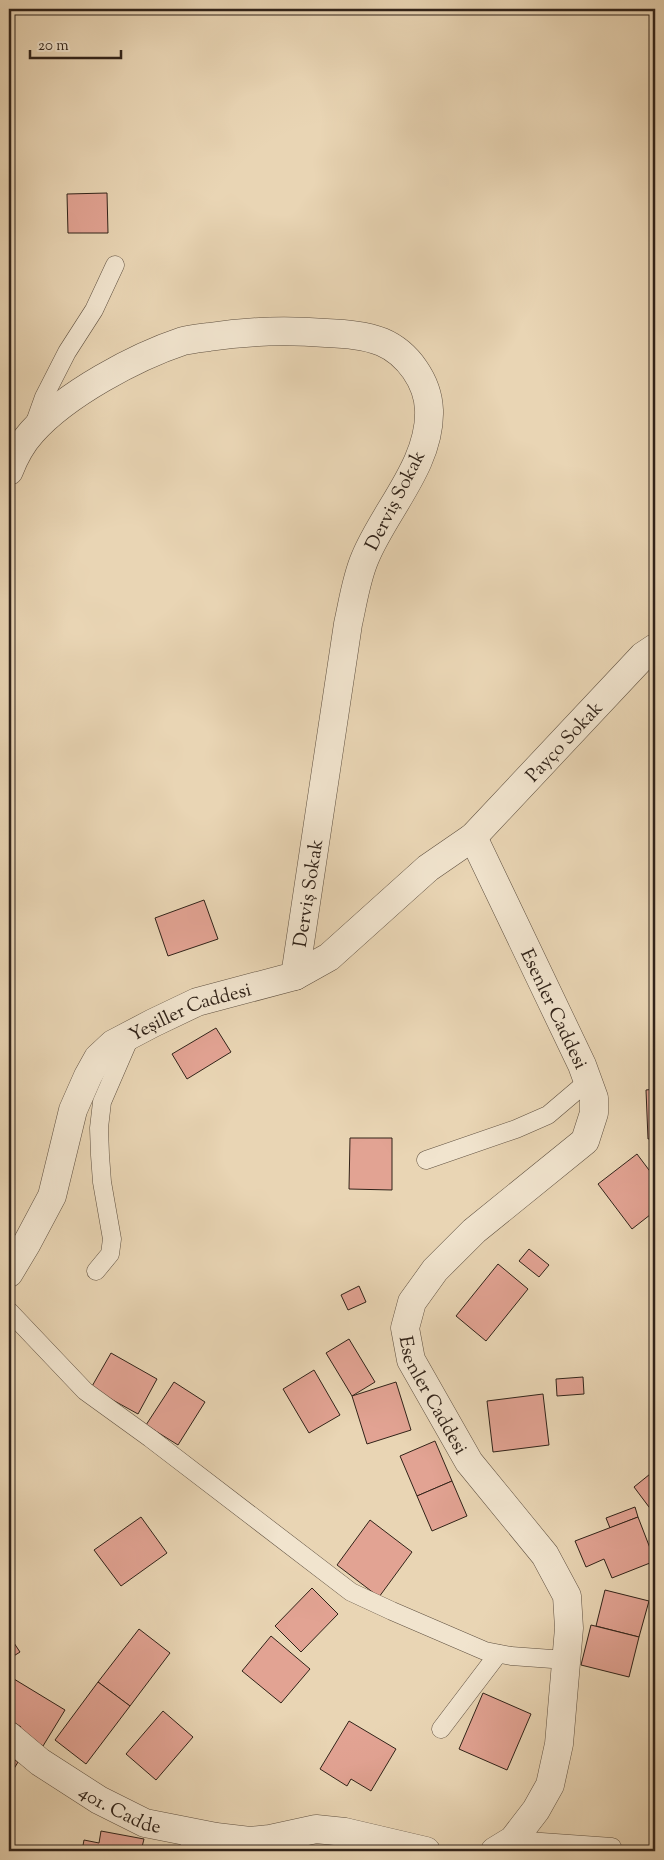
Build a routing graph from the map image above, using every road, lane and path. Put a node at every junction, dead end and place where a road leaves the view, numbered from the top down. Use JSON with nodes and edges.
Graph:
{"nodes":[{"id":1,"x":115,"y":265,"type":"dead end"},
{"id":2,"x":31,"y":432,"type":"junction"},
{"id":3,"x":9,"y":471,"type":"edge"},
{"id":4,"x":655,"y":648,"type":"edge"},
{"id":5,"x":473,"y":837,"type":"junction"},
{"id":6,"x":295,"y":976,"type":"junction"},
{"id":7,"x":130,"y":1035,"type":"junction"},
{"id":8,"x":588,"y":1081,"type":"junction"},
{"id":9,"x":426,"y":1160,"type":"dead end"},
{"id":10,"x":96,"y":1271,"type":"dead end"},
{"id":11,"x":9,"y":1272,"type":"edge"},
{"id":12,"x":9,"y":1311,"type":"edge"},
{"id":13,"x":498,"y":1654,"type":"junction"},
{"id":14,"x":566,"y":1660,"type":"junction"},
{"id":15,"x":441,"y":1729,"type":"dead end"},
{"id":16,"x":9,"y":1736,"type":"edge"},
{"id":17,"x":194,"y":1843,"type":"edge"},
{"id":18,"x":242,"y":1846,"type":"edge"},
{"id":19,"x":504,"y":1846,"type":"edge"},
{"id":20,"x":612,"y":1847,"type":"dead end"},
{"id":21,"x":426,"y":1851,"type":"edge"}],
"edges":[{"from":1,"to":2,"type":"lane"},
{"from":2,"to":3,"type":"street","name":"Derviş Sokak"},
{"from":2,"to":6,"type":"street","name":"Derviş Sokak"},
{"from":4,"to":5,"type":"street","name":"Payço Sokak"},
{"from":5,"to":6,"type":"street","name":"Yeşiller Caddesi"},
{"from":5,"to":8,"type":"street","name":"Esenler Caddesi"},
{"from":6,"to":7,"type":"street","name":"Yeşiller Caddesi"},
{"from":7,"to":10,"type":"lane"},
{"from":7,"to":11,"type":"street","name":"Yeşiller Caddesi"},
{"from":8,"to":9,"type":"lane"},
{"from":8,"to":14,"type":"street","name":"Esenler Caddesi"},
{"from":12,"to":13,"type":"lane"},
{"from":13,"to":14,"type":"lane"},
{"from":13,"to":15,"type":"lane"},
{"from":14,"to":19,"type":"street","name":"Esenler Caddesi"},
{"from":16,"to":17,"type":"street","name":"401. Cadde"},
{"from":17,"to":18,"type":"street","name":"401. Cadde"},
{"from":18,"to":21,"type":"street","name":"401. Cadde"},
{"from":19,"to":20,"type":"lane"}]}
